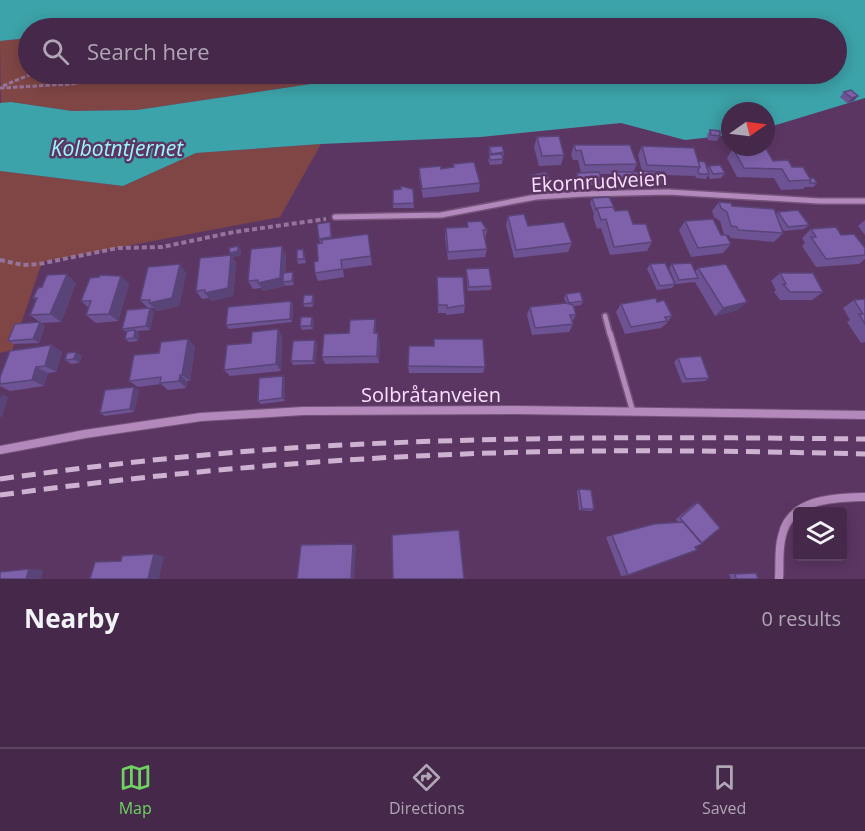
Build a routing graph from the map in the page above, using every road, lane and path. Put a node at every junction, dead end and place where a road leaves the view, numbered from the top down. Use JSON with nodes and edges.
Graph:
{"nodes":[{"id":1,"x":18,"y":79,"type":"edge"},
{"id":2,"x":72,"y":84,"type":"edge"},
{"id":3,"x":0,"y":87,"type":"edge"},
{"id":4,"x":865,"y":201,"type":"edge"},
{"id":5,"x":336,"y":217,"type":"joint"},
{"id":6,"x":0,"y":260,"type":"edge"},
{"id":7,"x":605,"y":316,"type":"dead end"},
{"id":8,"x":633,"y":412,"type":"junction"},
{"id":9,"x":865,"y":415,"type":"edge"},
{"id":10,"x":0,"y":450,"type":"edge"},
{"id":11,"x":865,"y":497,"type":"edge"},
{"id":12,"x":779,"y":579,"type":"edge"}],
"edges":[{"from":1,"to":3,"type":"path"},
{"from":2,"to":3,"type":"path"},
{"from":4,"to":5,"type":"street","name":"Ekornrudveien"},
{"from":5,"to":6,"type":"path"},
{"from":7,"to":8,"type":"lane"},
{"from":8,"to":9,"type":"street","name":"Solbråtanveien"},
{"from":8,"to":10,"type":"street","name":"Solbråtanveien"},
{"from":11,"to":12,"type":"street"}]}
